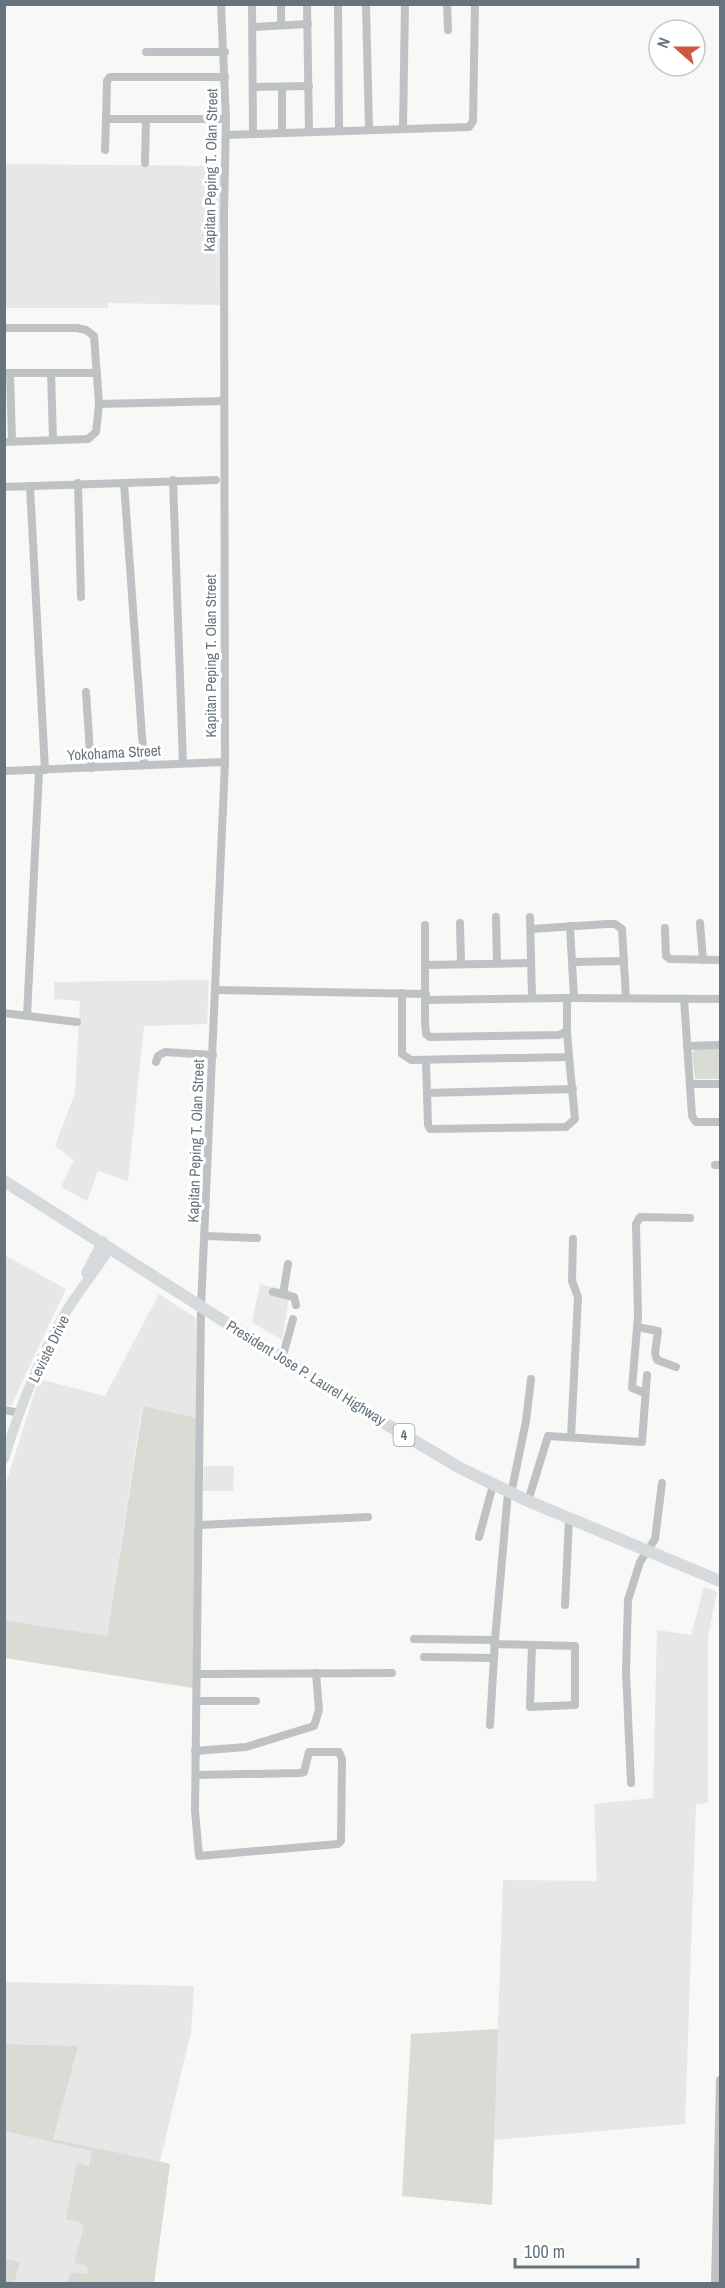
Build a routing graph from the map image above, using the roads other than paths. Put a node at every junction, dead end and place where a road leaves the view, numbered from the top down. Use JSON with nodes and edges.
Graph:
{"nodes":[{"id":1,"x":221,"y":4,"type":"edge"},
{"id":2,"x":252,"y":4,"type":"edge"},
{"id":3,"x":281,"y":4,"type":"edge"},
{"id":4,"x":307,"y":4,"type":"edge"},
{"id":5,"x":338,"y":4,"type":"edge"},
{"id":6,"x":366,"y":4,"type":"edge"},
{"id":7,"x":405,"y":4,"type":"edge"},
{"id":8,"x":447,"y":4,"type":"edge"},
{"id":9,"x":474,"y":4,"type":"edge"},
{"id":10,"x":308,"y":24,"type":"junction"},
{"id":11,"x":281,"y":25,"type":"junction"},
{"id":12,"x":253,"y":27,"type":"junction"},
{"id":13,"x":448,"y":30,"type":"dead end"},
{"id":14,"x":146,"y":52,"type":"dead end"},
{"id":15,"x":225,"y":52,"type":"junction"},
{"id":16,"x":225,"y":77,"type":"junction"},
{"id":17,"x":309,"y":86,"type":"junction"},
{"id":18,"x":254,"y":87,"type":"junction"},
{"id":19,"x":282,"y":87,"type":"junction"},
{"id":20,"x":106,"y":119,"type":"junction"},
{"id":21,"x":146,"y":119,"type":"junction"},
{"id":22,"x":226,"y":119,"type":"junction"},
{"id":23,"x":369,"y":129,"type":"junction"},
{"id":24,"x":403,"y":129,"type":"junction"},
{"id":25,"x":339,"y":131,"type":"junction"},
{"id":26,"x":309,"y":132,"type":"junction"},
{"id":27,"x":282,"y":133,"type":"junction"},
{"id":28,"x":254,"y":134,"type":"junction"},
{"id":29,"x":226,"y":135,"type":"junction"},
{"id":30,"x":105,"y":150,"type":"dead end"},
{"id":31,"x":145,"y":163,"type":"dead end"},
{"id":32,"x":4,"y":328,"type":"edge"},
{"id":33,"x":7,"y":373,"type":"edge"},
{"id":34,"x":51,"y":373,"type":"junction"},
{"id":35,"x":97,"y":373,"type":"junction"},
{"id":36,"x":224,"y":401,"type":"junction"},
{"id":37,"x":99,"y":404,"type":"junction"},
{"id":38,"x":53,"y":439,"type":"junction"},
{"id":39,"x":8,"y":441,"type":"edge"},
{"id":40,"x":173,"y":480,"type":"junction"},
{"id":41,"x":216,"y":480,"type":"dead end"},
{"id":42,"x":78,"y":483,"type":"junction"},
{"id":43,"x":124,"y":483,"type":"junction"},
{"id":44,"x":30,"y":486,"type":"junction"},
{"id":45,"x":4,"y":487,"type":"edge"},
{"id":46,"x":81,"y":597,"type":"dead end"},
{"id":47,"x":87,"y":692,"type":"dead end"},
{"id":48,"x":225,"y":762,"type":"junction"},
{"id":49,"x":183,"y":763,"type":"junction"},
{"id":50,"x":144,"y":764,"type":"junction"},
{"id":51,"x":91,"y":768,"type":"junction"},
{"id":52,"x":4,"y":771,"type":"edge"},
{"id":53,"x":42,"y":771,"type":"junction"},
{"id":54,"x":496,"y":917,"type":"dead end"},
{"id":55,"x":530,"y":917,"type":"dead end"},
{"id":56,"x":460,"y":923,"type":"dead end"},
{"id":57,"x":700,"y":923,"type":"dead end"},
{"id":58,"x":425,"y":925,"type":"dead end"},
{"id":59,"x":570,"y":927,"type":"junction"},
{"id":60,"x":665,"y":928,"type":"dead end"},
{"id":61,"x":531,"y":929,"type":"junction"},
{"id":62,"x":703,"y":960,"type":"junction"},
{"id":63,"x":720,"y":960,"type":"edge"},
{"id":64,"x":624,"y":961,"type":"junction"},
{"id":65,"x":572,"y":962,"type":"junction"},
{"id":66,"x":497,"y":963,"type":"junction"},
{"id":67,"x":531,"y":963,"type":"junction"},
{"id":68,"x":461,"y":964,"type":"junction"},
{"id":69,"x":426,"y":965,"type":"junction"},
{"id":70,"x":215,"y":990,"type":"junction"},
{"id":71,"x":402,"y":993,"type":"junction"},
{"id":72,"x":426,"y":997,"type":"junction"},
{"id":73,"x":532,"y":998,"type":"junction"},
{"id":74,"x":570,"y":998,"type":"junction"},
{"id":75,"x":626,"y":998,"type":"junction"},
{"id":76,"x":684,"y":999,"type":"junction"},
{"id":77,"x":720,"y":999,"type":"edge"},
{"id":78,"x":4,"y":1013,"type":"edge"},
{"id":79,"x":27,"y":1016,"type":"junction"},
{"id":80,"x":77,"y":1022,"type":"dead end"},
{"id":81,"x":567,"y":1031,"type":"junction"},
{"id":82,"x":720,"y":1045,"type":"edge"},
{"id":83,"x":687,"y":1046,"type":"junction"},
{"id":84,"x":213,"y":1055,"type":"junction"},
{"id":85,"x":569,"y":1057,"type":"junction"},
{"id":86,"x":426,"y":1061,"type":"junction"},
{"id":87,"x":156,"y":1062,"type":"dead end"},
{"id":88,"x":690,"y":1084,"type":"junction"},
{"id":89,"x":720,"y":1084,"type":"edge"},
{"id":90,"x":573,"y":1089,"type":"junction"},
{"id":91,"x":428,"y":1093,"type":"junction"},
{"id":92,"x":720,"y":1122,"type":"edge"},
{"id":93,"x":4,"y":1181,"type":"edge"},
{"id":94,"x":690,"y":1218,"type":"dead end"},
{"id":95,"x":206,"y":1236,"type":"junction"},
{"id":96,"x":257,"y":1238,"type":"dead end"},
{"id":97,"x":573,"y":1239,"type":"dead end"},
{"id":98,"x":107,"y":1244,"type":"junction"},
{"id":99,"x":288,"y":1264,"type":"dead end"},
{"id":100,"x":273,"y":1292,"type":"dead end"},
{"id":101,"x":283,"y":1294,"type":"junction"},
{"id":102,"x":296,"y":1305,"type":"dead end"},
{"id":103,"x":201,"y":1307,"type":"junction"},
{"id":104,"x":293,"y":1318,"type":"dead end"},
{"id":105,"x":637,"y":1327,"type":"junction"},
{"id":106,"x":282,"y":1359,"type":"junction"},
{"id":107,"x":676,"y":1367,"type":"dead end"},
{"id":108,"x":647,"y":1375,"type":"dead end"},
{"id":109,"x":531,"y":1379,"type":"dead end"},
{"id":110,"x":645,"y":1393,"type":"junction"},
{"id":111,"x":10,"y":1411,"type":"edge"},
{"id":112,"x":571,"y":1437,"type":"junction"},
{"id":113,"x":4,"y":1443,"type":"edge"},
{"id":114,"x":4,"y":1460,"type":"edge"},
{"id":115,"x":662,"y":1483,"type":"dead end"},
{"id":116,"x":493,"y":1485,"type":"junction"},
{"id":117,"x":510,"y":1493,"type":"junction"},
{"id":118,"x":528,"y":1501,"type":"junction"},
{"id":119,"x":368,"y":1517,"type":"dead end"},
{"id":120,"x":569,"y":1519,"type":"junction"},
{"id":121,"x":200,"y":1525,"type":"junction"},
{"id":122,"x":479,"y":1537,"type":"dead end"},
{"id":123,"x":648,"y":1552,"type":"junction"},
{"id":124,"x":720,"y":1581,"type":"edge"},
{"id":125,"x":565,"y":1605,"type":"dead end"},
{"id":126,"x":414,"y":1639,"type":"dead end"},
{"id":127,"x":494,"y":1642,"type":"junction"},
{"id":128,"x":532,"y":1645,"type":"junction"},
{"id":129,"x":424,"y":1657,"type":"dead end"},
{"id":130,"x":494,"y":1658,"type":"junction"},
{"id":131,"x":316,"y":1673,"type":"junction"},
{"id":132,"x":393,"y":1673,"type":"dead end"},
{"id":133,"x":198,"y":1674,"type":"junction"},
{"id":134,"x":197,"y":1701,"type":"junction"},
{"id":135,"x":256,"y":1701,"type":"dead end"},
{"id":136,"x":490,"y":1725,"type":"dead end"},
{"id":137,"x":195,"y":1751,"type":"junction"},
{"id":138,"x":196,"y":1775,"type":"junction"},
{"id":139,"x":631,"y":1783,"type":"dead end"},
{"id":140,"x":720,"y":2080,"type":"edge"},
{"id":141,"x":720,"y":2158,"type":"edge"},
{"id":142,"x":719,"y":2217,"type":"edge"},
{"id":143,"x":717,"y":2282,"type":"edge"}],
"edges":[{"from":1,"to":15,"type":"street","name":"Kapitan Peping T. Olan Street"},
{"from":2,"to":12,"type":"street"},
{"from":3,"to":11,"type":"street"},
{"from":4,"to":10,"type":"street"},
{"from":5,"to":25,"type":"street"},
{"from":6,"to":23,"type":"street"},
{"from":7,"to":24,"type":"street"},
{"from":8,"to":13,"type":"street"},
{"from":9,"to":24,"type":"street"},
{"from":10,"to":11,"type":"street"},
{"from":10,"to":17,"type":"street"},
{"from":11,"to":12,"type":"street"},
{"from":12,"to":18,"type":"street"},
{"from":14,"to":15,"type":"street"},
{"from":15,"to":16,"type":"street","name":"Kapitan Peping T. Olan Street"},
{"from":16,"to":20,"type":"street"},
{"from":16,"to":22,"type":"street","name":"Kapitan Peping T. Olan Street"},
{"from":17,"to":19,"type":"street"},
{"from":17,"to":26,"type":"street"},
{"from":18,"to":19,"type":"street"},
{"from":18,"to":28,"type":"street"},
{"from":19,"to":27,"type":"street"},
{"from":20,"to":21,"type":"street"},
{"from":20,"to":30,"type":"street"},
{"from":21,"to":22,"type":"street"},
{"from":21,"to":31,"type":"street"},
{"from":22,"to":29,"type":"street","name":"Kapitan Peping T. Olan Street"},
{"from":23,"to":24,"type":"street"},
{"from":23,"to":25,"type":"street"},
{"from":25,"to":26,"type":"street"},
{"from":26,"to":27,"type":"street"},
{"from":27,"to":28,"type":"street"},
{"from":28,"to":29,"type":"street"},
{"from":29,"to":36,"type":"street","name":"Kapitan Peping T. Olan Street"},
{"from":32,"to":35,"type":"street"},
{"from":33,"to":34,"type":"street"},
{"from":33,"to":39,"type":"street"},
{"from":34,"to":35,"type":"street"},
{"from":34,"to":38,"type":"street"},
{"from":35,"to":37,"type":"street"},
{"from":36,"to":37,"type":"street"},
{"from":36,"to":48,"type":"street","name":"Kapitan Peping T. Olan Street"},
{"from":37,"to":38,"type":"street"},
{"from":38,"to":39,"type":"street"},
{"from":40,"to":41,"type":"street"},
{"from":40,"to":43,"type":"street"},
{"from":40,"to":49,"type":"street"},
{"from":42,"to":43,"type":"street"},
{"from":42,"to":44,"type":"street"},
{"from":42,"to":46,"type":"street"},
{"from":43,"to":50,"type":"street"},
{"from":44,"to":45,"type":"street"},
{"from":44,"to":53,"type":"street"},
{"from":47,"to":51,"type":"street"},
{"from":48,"to":49,"type":"street","name":"Yokohama Street"},
{"from":48,"to":70,"type":"street","name":"Kapitan Peping T. Olan Street"},
{"from":49,"to":50,"type":"street","name":"Yokohama Street"},
{"from":50,"to":51,"type":"street","name":"Yokohama Street"},
{"from":51,"to":53,"type":"street","name":"Yokohama Street"},
{"from":52,"to":53,"type":"street","name":"Yokohama Street"},
{"from":53,"to":79,"type":"street"},
{"from":54,"to":66,"type":"street"},
{"from":55,"to":61,"type":"street"},
{"from":56,"to":68,"type":"street"},
{"from":57,"to":62,"type":"street"},
{"from":58,"to":69,"type":"street"},
{"from":59,"to":61,"type":"street"},
{"from":59,"to":64,"type":"street"},
{"from":59,"to":65,"type":"street"},
{"from":60,"to":62,"type":"street"},
{"from":61,"to":67,"type":"street"},
{"from":62,"to":63,"type":"street"},
{"from":64,"to":65,"type":"street"},
{"from":64,"to":75,"type":"street"},
{"from":65,"to":74,"type":"street"},
{"from":66,"to":67,"type":"street"},
{"from":66,"to":68,"type":"street"},
{"from":67,"to":73,"type":"street"},
{"from":68,"to":69,"type":"street"},
{"from":69,"to":72,"type":"street"},
{"from":70,"to":71,"type":"street"},
{"from":70,"to":84,"type":"street","name":"Kapitan Peping T. Olan Street"},
{"from":71,"to":72,"type":"street"},
{"from":71,"to":86,"type":"street"},
{"from":72,"to":73,"type":"street"},
{"from":72,"to":81,"type":"street"},
{"from":73,"to":74,"type":"street"},
{"from":74,"to":75,"type":"street"},
{"from":74,"to":81,"type":"street"},
{"from":75,"to":76,"type":"street"},
{"from":76,"to":77,"type":"street"},
{"from":76,"to":83,"type":"street"},
{"from":78,"to":79,"type":"street"},
{"from":79,"to":80,"type":"street"},
{"from":81,"to":85,"type":"street"},
{"from":82,"to":83,"type":"street"},
{"from":83,"to":88,"type":"street"},
{"from":84,"to":87,"type":"street"},
{"from":84,"to":95,"type":"street","name":"Kapitan Peping T. Olan Street"},
{"from":85,"to":86,"type":"street"},
{"from":85,"to":90,"type":"street"},
{"from":86,"to":91,"type":"street"},
{"from":88,"to":89,"type":"street"},
{"from":88,"to":92,"type":"street"},
{"from":90,"to":91,"type":"street"},
{"from":90,"to":91,"type":"street"},
{"from":93,"to":98,"type":"main road","name":"President Jose P. Laurel Highway","number":"4"},
{"from":94,"to":105,"type":"street"},
{"from":95,"to":96,"type":"street"},
{"from":95,"to":103,"type":"street","name":"Kapitan Peping T. Olan Street"},
{"from":97,"to":112,"type":"street"},
{"from":98,"to":103,"type":"main road","name":"President Jose P. Laurel Highway","number":"4"},
{"from":98,"to":111,"type":"main road","name":"Leviste Drive"},
{"from":98,"to":114,"type":"main road","name":"Leviste Drive"},
{"from":99,"to":101,"type":"street"},
{"from":100,"to":101,"type":"street"},
{"from":101,"to":102,"type":"street"},
{"from":103,"to":106,"type":"main road","name":"President Jose P. Laurel Highway","number":"4"},
{"from":103,"to":121,"type":"street","name":"Kapitan Peping T. Olan Street"},
{"from":104,"to":106,"type":"street"},
{"from":105,"to":107,"type":"street"},
{"from":105,"to":110,"type":"street"},
{"from":106,"to":116,"type":"main road","name":"President Jose P. Laurel Highway","number":"4"},
{"from":108,"to":110,"type":"street"},
{"from":109,"to":117,"type":"street"},
{"from":110,"to":112,"type":"street"},
{"from":111,"to":113,"type":"main road","name":"Leviste Drive"},
{"from":112,"to":118,"type":"street"},
{"from":115,"to":123,"type":"street"},
{"from":116,"to":117,"type":"main road","name":"President Jose P. Laurel Highway","number":"4"},
{"from":116,"to":122,"type":"street"},
{"from":117,"to":118,"type":"main road","name":"President Jose P. Laurel Highway","number":"4"},
{"from":117,"to":127,"type":"street"},
{"from":118,"to":120,"type":"main road","name":"President Jose P. Laurel Highway","number":"4"},
{"from":119,"to":121,"type":"street"},
{"from":120,"to":123,"type":"main road","name":"President Jose P. Laurel Highway","number":"4"},
{"from":120,"to":125,"type":"street"},
{"from":121,"to":133,"type":"street","name":"Kapitan Peping T. Olan Street"},
{"from":123,"to":124,"type":"main road","name":"President Jose P. Laurel Highway","number":"4"},
{"from":123,"to":139,"type":"street"},
{"from":126,"to":127,"type":"street"},
{"from":127,"to":128,"type":"street"},
{"from":127,"to":130,"type":"street"},
{"from":128,"to":128,"type":"street"},
{"from":129,"to":130,"type":"street"},
{"from":130,"to":136,"type":"street"},
{"from":131,"to":132,"type":"street"},
{"from":131,"to":133,"type":"street"},
{"from":131,"to":137,"type":"street"},
{"from":133,"to":134,"type":"street","name":"Kapitan Peping T. Olan Street"},
{"from":134,"to":135,"type":"street"},
{"from":134,"to":137,"type":"street","name":"Kapitan Peping T. Olan Street"},
{"from":137,"to":138,"type":"street","name":"Kapitan Peping T. Olan Street"},
{"from":138,"to":138,"type":"street","name":"Kapitan Peping T. Olan Street"},
{"from":140,"to":141,"type":"street"},
{"from":141,"to":142,"type":"street"},
{"from":142,"to":143,"type":"street"}]}
